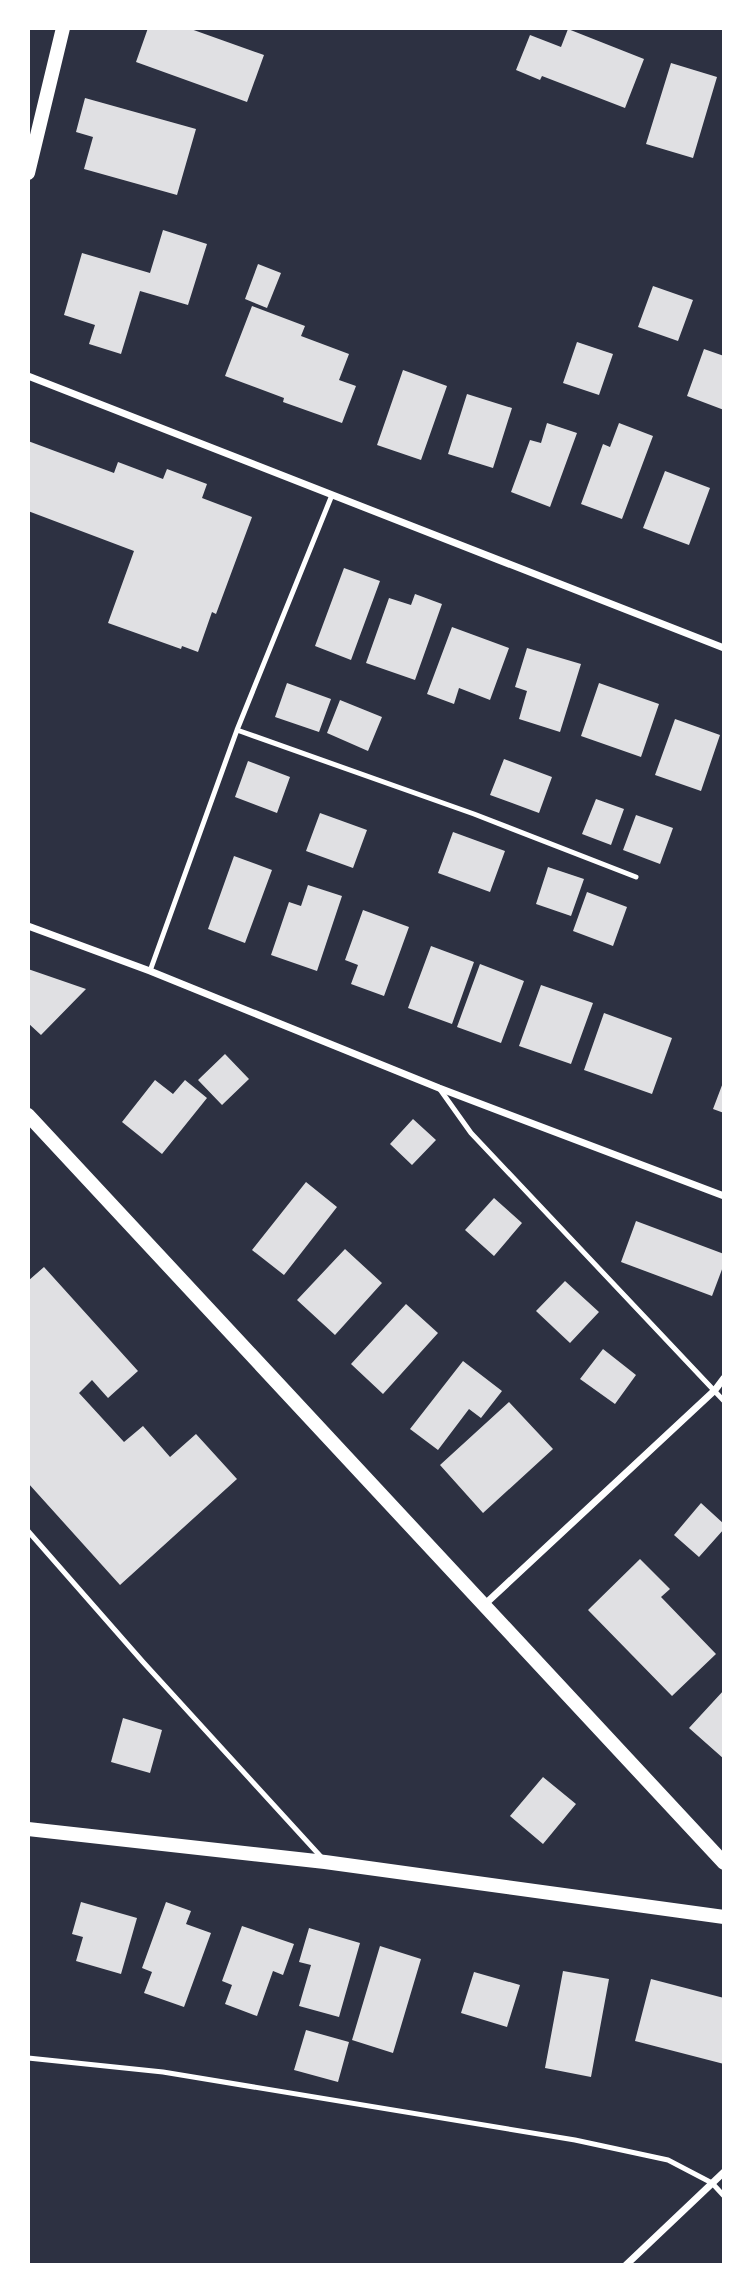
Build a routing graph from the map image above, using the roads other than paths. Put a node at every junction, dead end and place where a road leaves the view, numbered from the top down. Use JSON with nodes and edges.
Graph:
{"nodes":[{"id":1,"x":63,"y":28,"type":"edge"},
{"id":2,"x":28,"y":173,"type":"edge"},
{"id":3,"x":28,"y":376,"type":"edge"},
{"id":4,"x":332,"y":495,"type":"junction"},
{"id":5,"x":724,"y":648,"type":"edge"},
{"id":6,"x":237,"y":730,"type":"junction"},
{"id":7,"x":636,"y":877,"type":"dead end"},
{"id":8,"x":28,"y":926,"type":"edge"},
{"id":9,"x":150,"y":971,"type":"junction"},
{"id":10,"x":439,"y":1088,"type":"junction"},
{"id":11,"x":28,"y":1115,"type":"edge"},
{"id":12,"x":724,"y":1196,"type":"edge"},
{"id":13,"x":724,"y":1378,"type":"edge"},
{"id":14,"x":715,"y":1390,"type":"junction"},
{"id":15,"x":724,"y":1401,"type":"edge"},
{"id":16,"x":28,"y":1531,"type":"edge"},
{"id":17,"x":483,"y":1606,"type":"junction"},
{"id":18,"x":28,"y":1831,"type":"edge"},
{"id":19,"x":325,"y":1862,"type":"junction"},
{"id":20,"x":724,"y":1863,"type":"edge"},
{"id":21,"x":724,"y":1917,"type":"edge"},
{"id":22,"x":28,"y":2057,"type":"edge"},
{"id":23,"x":724,"y":2172,"type":"edge"},
{"id":24,"x":712,"y":2183,"type":"junction"},
{"id":25,"x":724,"y":2196,"type":"edge"},
{"id":26,"x":626,"y":2265,"type":"edge"}],
"edges":[{"from":1,"to":2,"type":"main road"},
{"from":3,"to":4,"type":"street"},
{"from":4,"to":5,"type":"street"},
{"from":4,"to":6,"type":"lane"},
{"from":6,"to":7,"type":"lane"},
{"from":6,"to":9,"type":"lane"},
{"from":8,"to":9,"type":"street"},
{"from":9,"to":10,"type":"street"},
{"from":10,"to":12,"type":"street"},
{"from":10,"to":14,"type":"lane"},
{"from":11,"to":17,"type":"main road"},
{"from":13,"to":14,"type":"street"},
{"from":14,"to":15,"type":"lane"},
{"from":14,"to":17,"type":"street"},
{"from":16,"to":19,"type":"lane"},
{"from":17,"to":20,"type":"main road"},
{"from":18,"to":19,"type":"main road"},
{"from":19,"to":21,"type":"main road"},
{"from":22,"to":24,"type":"lane"},
{"from":23,"to":24,"type":"street"},
{"from":24,"to":25,"type":"lane"},
{"from":24,"to":26,"type":"street"}]}
